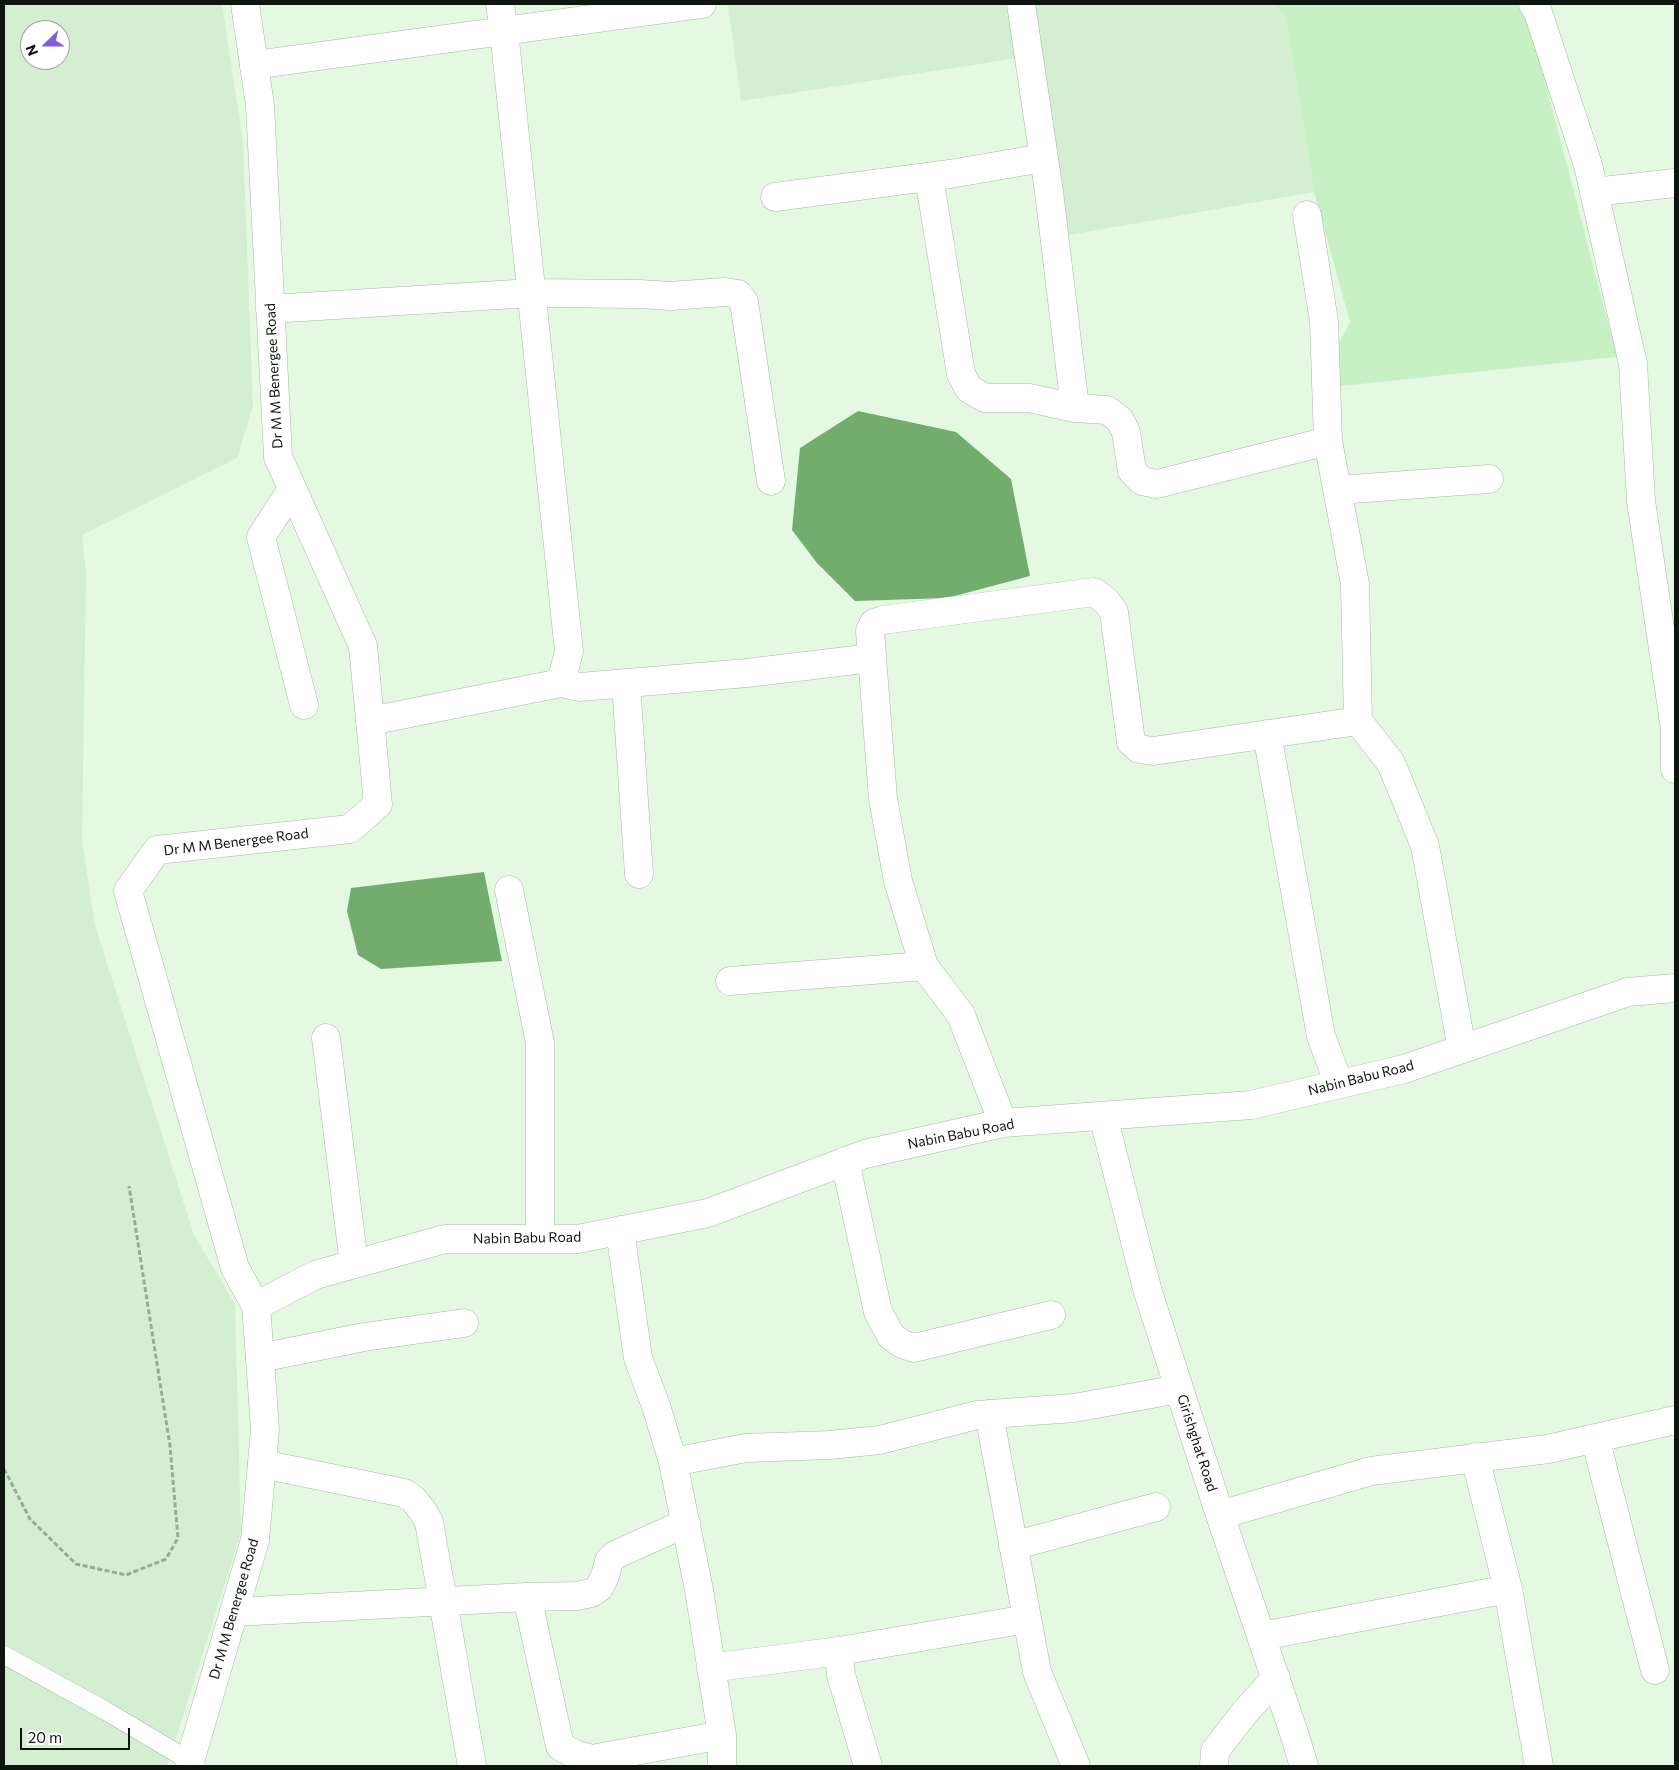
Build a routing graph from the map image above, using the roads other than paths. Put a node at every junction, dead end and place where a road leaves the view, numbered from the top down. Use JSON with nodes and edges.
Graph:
{"nodes":[{"id":1,"x":245,"y":4,"type":"edge"},
{"id":2,"x":500,"y":4,"type":"edge"},
{"id":3,"x":702,"y":4,"type":"edge"},
{"id":4,"x":1021,"y":4,"type":"edge"},
{"id":5,"x":1533,"y":4,"type":"edge"},
{"id":6,"x":504,"y":31,"type":"junction"},
{"id":7,"x":254,"y":65,"type":"junction"},
{"id":8,"x":1043,"y":158,"type":"junction"},
{"id":9,"x":929,"y":177,"type":"junction"},
{"id":10,"x":1675,"y":183,"type":"edge"},
{"id":11,"x":1594,"y":192,"type":"junction"},
{"id":12,"x":775,"y":198,"type":"dead end"},
{"id":13,"x":1307,"y":215,"type":"dead end"},
{"id":14,"x":532,"y":293,"type":"junction"},
{"id":15,"x":270,"y":309,"type":"junction"},
{"id":16,"x":1075,"y":408,"type":"junction"},
{"id":17,"x":1328,"y":441,"type":"junction"},
{"id":18,"x":1489,"y":479,"type":"dead end"},
{"id":19,"x":771,"y":481,"type":"dead end"},
{"id":20,"x":292,"y":489,"type":"junction"},
{"id":21,"x":1338,"y":490,"type":"junction"},
{"id":22,"x":1665,"y":595,"type":"edge"},
{"id":23,"x":872,"y":658,"type":"junction"},
{"id":24,"x":561,"y":682,"type":"junction"},
{"id":25,"x":626,"y":684,"type":"junction"},
{"id":26,"x":304,"y":706,"type":"dead end"},
{"id":27,"x":370,"y":721,"type":"junction"},
{"id":28,"x":1358,"y":721,"type":"junction"},
{"id":29,"x":1267,"y":734,"type":"junction"},
{"id":30,"x":1675,"y":769,"type":"edge"},
{"id":31,"x":639,"y":874,"type":"dead end"},
{"id":32,"x":510,"y":890,"type":"dead end"},
{"id":33,"x":924,"y":966,"type":"junction"},
{"id":34,"x":730,"y":981,"type":"dead end"},
{"id":35,"x":1675,"y":988,"type":"edge"},
{"id":36,"x":326,"y":1038,"type":"dead end"},
{"id":37,"x":1462,"y":1049,"type":"junction"},
{"id":38,"x":1339,"y":1084,"type":"junction"},
{"id":39,"x":1104,"y":1116,"type":"junction"},
{"id":40,"x":1003,"y":1123,"type":"junction"},
{"id":41,"x":845,"y":1162,"type":"junction"},
{"id":42,"x":620,"y":1230,"type":"junction"},
{"id":43,"x":540,"y":1239,"type":"junction"},
{"id":44,"x":354,"y":1264,"type":"junction"},
{"id":45,"x":256,"y":1306,"type":"junction"},
{"id":46,"x":1051,"y":1315,"type":"dead end"},
{"id":47,"x":464,"y":1323,"type":"dead end"},
{"id":48,"x":260,"y":1358,"type":"junction"},
{"id":49,"x":1179,"y":1389,"type":"junction"},
{"id":50,"x":989,"y":1414,"type":"junction"},
{"id":51,"x":1675,"y":1420,"type":"edge"},
{"id":52,"x":1595,"y":1438,"type":"junction"},
{"id":53,"x":1475,"y":1458,"type":"junction"},
{"id":54,"x":673,"y":1462,"type":"junction"},
{"id":55,"x":262,"y":1464,"type":"junction"},
{"id":56,"x":1156,"y":1507,"type":"dead end"},
{"id":57,"x":1220,"y":1515,"type":"junction"},
{"id":58,"x":686,"y":1524,"type":"junction"},
{"id":59,"x":1013,"y":1546,"type":"junction"},
{"id":60,"x":1508,"y":1589,"type":"junction"},
{"id":61,"x":527,"y":1597,"type":"junction"},
{"id":62,"x":443,"y":1601,"type":"junction"},
{"id":63,"x":234,"y":1612,"type":"junction"},
{"id":64,"x":1027,"y":1619,"type":"junction"},
{"id":65,"x":1262,"y":1636,"type":"junction"},
{"id":66,"x":839,"y":1651,"type":"junction"},
{"id":67,"x":4,"y":1655,"type":"edge"},
{"id":68,"x":711,"y":1668,"type":"junction"},
{"id":69,"x":1655,"y":1670,"type":"dead end"},
{"id":70,"x":1276,"y":1678,"type":"junction"},
{"id":71,"x":722,"y":1735,"type":"junction"},
{"id":72,"x":191,"y":1764,"type":"edge"},
{"id":73,"x":472,"y":1766,"type":"edge"},
{"id":74,"x":722,"y":1766,"type":"edge"},
{"id":75,"x":868,"y":1766,"type":"edge"},
{"id":76,"x":1076,"y":1766,"type":"edge"},
{"id":77,"x":1214,"y":1766,"type":"edge"},
{"id":78,"x":1304,"y":1766,"type":"edge"},
{"id":79,"x":1539,"y":1766,"type":"edge"}],
"edges":[{"from":1,"to":7,"type":"street","name":"Dr M M Benergee Road"},
{"from":2,"to":6,"type":"street"},
{"from":3,"to":6,"type":"street"},
{"from":4,"to":8,"type":"street"},
{"from":5,"to":11,"type":"street"},
{"from":6,"to":7,"type":"street"},
{"from":6,"to":14,"type":"street"},
{"from":7,"to":15,"type":"street","name":"Dr M M Benergee Road"},
{"from":8,"to":9,"type":"street"},
{"from":8,"to":16,"type":"street"},
{"from":9,"to":12,"type":"street"},
{"from":9,"to":16,"type":"street"},
{"from":10,"to":11,"type":"street"},
{"from":11,"to":22,"type":"street"},
{"from":13,"to":17,"type":"street"},
{"from":14,"to":15,"type":"street"},
{"from":14,"to":19,"type":"street"},
{"from":14,"to":24,"type":"street"},
{"from":15,"to":20,"type":"street","name":"Dr M M Benergee Road"},
{"from":16,"to":17,"type":"street"},
{"from":17,"to":21,"type":"street"},
{"from":18,"to":21,"type":"street"},
{"from":20,"to":26,"type":"street"},
{"from":20,"to":27,"type":"street","name":"Dr M M Benergee Road"},
{"from":21,"to":28,"type":"street"},
{"from":22,"to":30,"type":"street"},
{"from":23,"to":25,"type":"street"},
{"from":23,"to":29,"type":"street"},
{"from":23,"to":33,"type":"street"},
{"from":24,"to":25,"type":"street"},
{"from":24,"to":27,"type":"street"},
{"from":25,"to":31,"type":"street"},
{"from":27,"to":45,"type":"street","name":"Dr M M Benergee Road"},
{"from":28,"to":29,"type":"street"},
{"from":28,"to":37,"type":"street"},
{"from":29,"to":38,"type":"street"},
{"from":32,"to":43,"type":"street"},
{"from":33,"to":34,"type":"street"},
{"from":33,"to":40,"type":"street"},
{"from":35,"to":37,"type":"street","name":"Nabin Babu Road"},
{"from":36,"to":44,"type":"street"},
{"from":37,"to":38,"type":"street","name":"Nabin Babu Road"},
{"from":38,"to":39,"type":"street","name":"Nabin Babu Road"},
{"from":39,"to":40,"type":"street","name":"Nabin Babu Road"},
{"from":39,"to":49,"type":"street","name":"Girishghat Road"},
{"from":40,"to":41,"type":"street","name":"Nabin Babu Road"},
{"from":41,"to":42,"type":"street","name":"Nabin Babu Road"},
{"from":41,"to":46,"type":"street"},
{"from":42,"to":43,"type":"street","name":"Nabin Babu Road"},
{"from":42,"to":54,"type":"street"},
{"from":43,"to":44,"type":"street","name":"Nabin Babu Road"},
{"from":44,"to":45,"type":"street","name":"Nabin Babu Road"},
{"from":45,"to":48,"type":"street","name":"Dr M M Benergee Road"},
{"from":47,"to":48,"type":"street"},
{"from":48,"to":55,"type":"street","name":"Dr M M Benergee Road"},
{"from":49,"to":50,"type":"street"},
{"from":49,"to":57,"type":"street","name":"Girishghat Road"},
{"from":50,"to":54,"type":"street"},
{"from":50,"to":59,"type":"street"},
{"from":51,"to":52,"type":"street"},
{"from":52,"to":53,"type":"street"},
{"from":52,"to":69,"type":"street"},
{"from":53,"to":57,"type":"street"},
{"from":53,"to":60,"type":"street"},
{"from":54,"to":58,"type":"street"},
{"from":55,"to":62,"type":"street"},
{"from":55,"to":63,"type":"street","name":"Dr M M Benergee Road"},
{"from":56,"to":59,"type":"street"},
{"from":57,"to":65,"type":"street","name":"Girishghat Road"},
{"from":58,"to":61,"type":"street"},
{"from":58,"to":68,"type":"street"},
{"from":59,"to":64,"type":"street"},
{"from":60,"to":65,"type":"street"},
{"from":60,"to":79,"type":"street"},
{"from":61,"to":62,"type":"street"},
{"from":61,"to":71,"type":"street"},
{"from":62,"to":63,"type":"street"},
{"from":62,"to":73,"type":"street"},
{"from":63,"to":72,"type":"street","name":"Dr M M Benergee Road"},
{"from":64,"to":66,"type":"street"},
{"from":64,"to":76,"type":"street"},
{"from":65,"to":70,"type":"street","name":"Girishghat Road"},
{"from":66,"to":68,"type":"street"},
{"from":66,"to":75,"type":"street"},
{"from":67,"to":72,"type":"lane"},
{"from":68,"to":71,"type":"street"},
{"from":70,"to":77,"type":"street"},
{"from":70,"to":78,"type":"street","name":"Girishghat Road"},
{"from":71,"to":74,"type":"street"}]}
